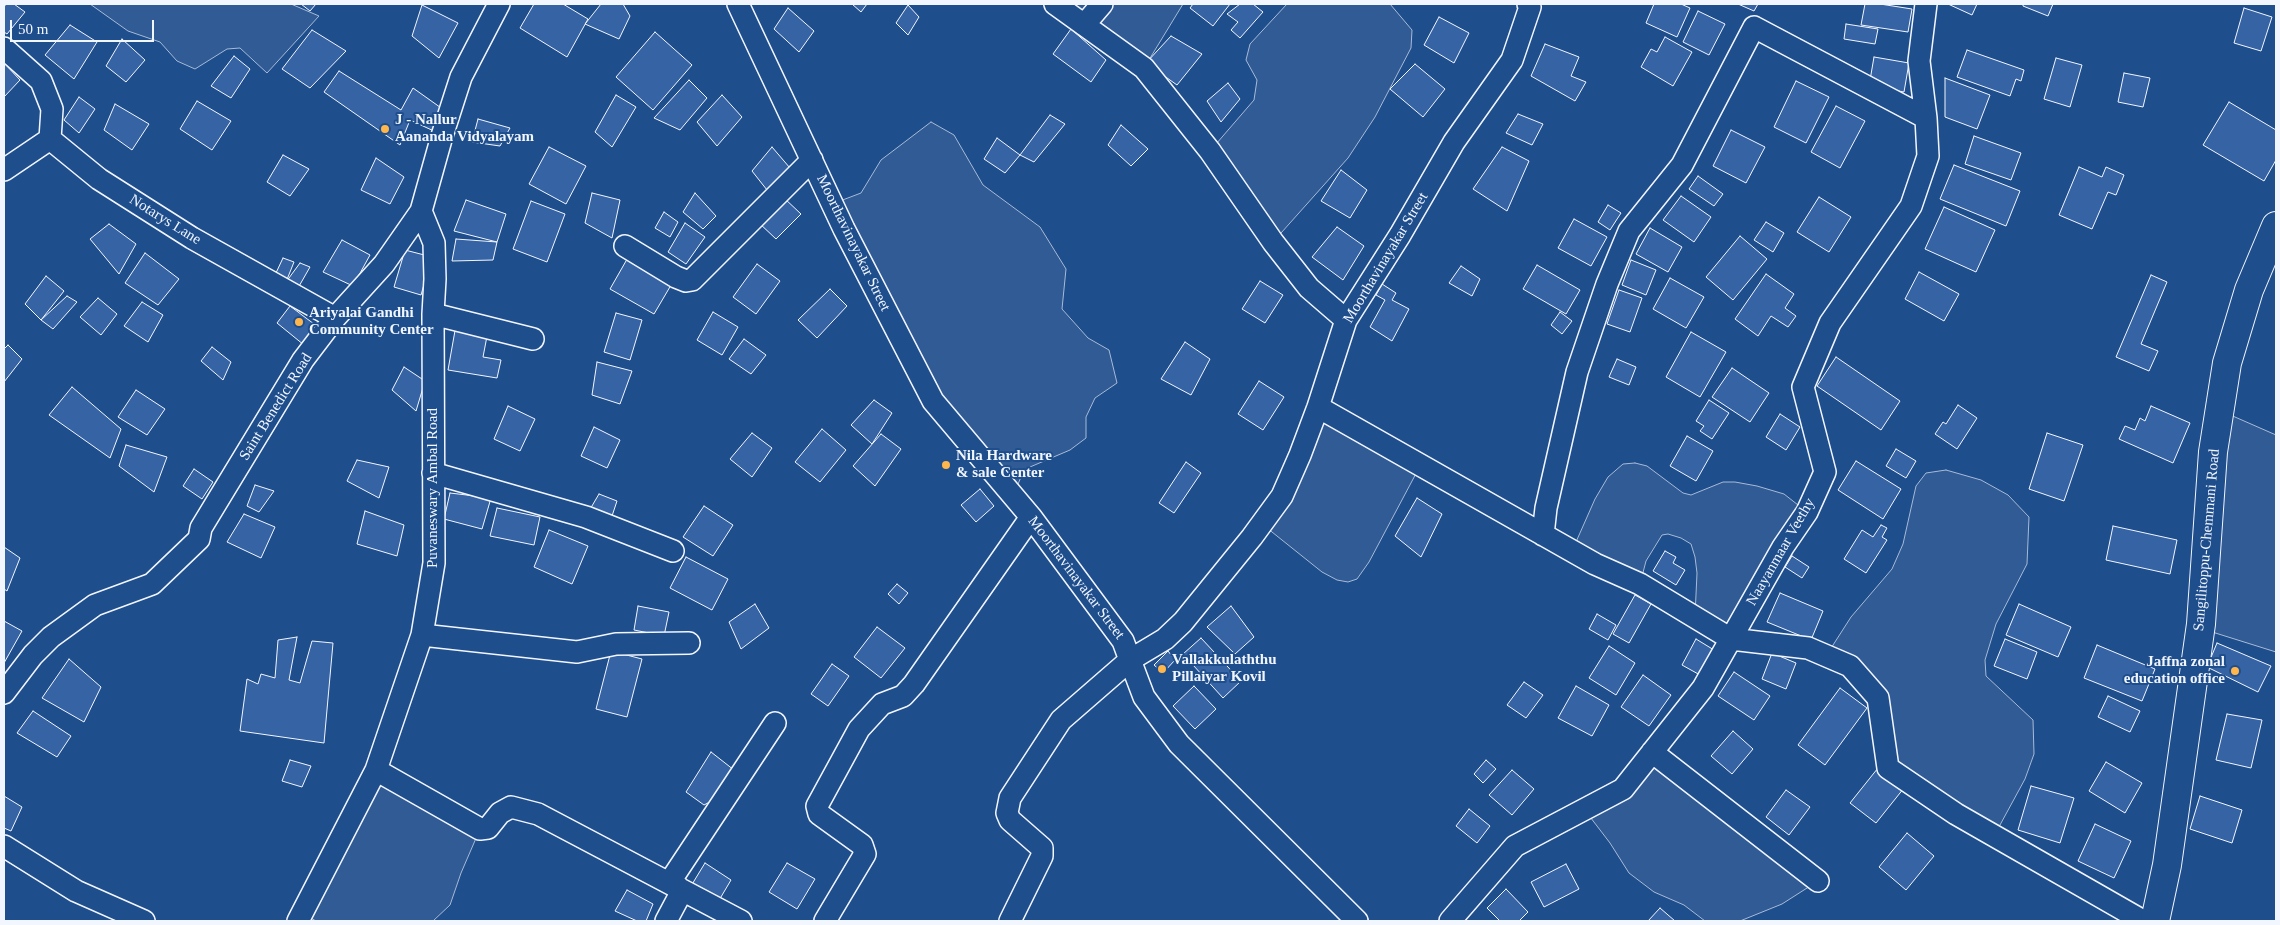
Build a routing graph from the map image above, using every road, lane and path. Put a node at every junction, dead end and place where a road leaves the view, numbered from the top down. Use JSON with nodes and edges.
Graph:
{"nodes":[{"id":1,"x":498,"y":4,"type":"edge"},
{"id":2,"x":738,"y":4,"type":"edge"},
{"id":3,"x":1056,"y":4,"type":"edge"},
{"id":4,"x":1102,"y":4,"type":"edge"},
{"id":5,"x":1528,"y":4,"type":"edge"},
{"id":6,"x":1926,"y":4,"type":"edge"},
{"id":7,"x":1084,"y":26,"type":"junction"},
{"id":8,"x":4,"y":48,"type":"edge"},
{"id":9,"x":1926,"y":118,"type":"junction"},
{"id":10,"x":50,"y":139,"type":"junction"},
{"id":11,"x":812,"y":160,"type":"junction"},
{"id":12,"x":4,"y":170,"type":"edge"},
{"id":13,"x":421,"y":211,"type":"junction"},
{"id":14,"x":2276,"y":226,"type":"edge"},
{"id":15,"x":625,"y":246,"type":"dead end"},
{"id":16,"x":433,"y":314,"type":"junction"},
{"id":17,"x":335,"y":318,"type":"junction"},
{"id":18,"x":1346,"y":320,"type":"junction"},
{"id":19,"x":533,"y":339,"type":"dead end"},
{"id":20,"x":1318,"y":406,"type":"junction"},
{"id":21,"x":433,"y":473,"type":"junction"},
{"id":22,"x":1031,"y":517,"type":"junction"},
{"id":23,"x":1543,"y":536,"type":"junction"},
{"id":24,"x":672,"y":551,"type":"dead end"},
{"id":25,"x":422,"y":634,"type":"junction"},
{"id":26,"x":1731,"y":639,"type":"junction"},
{"id":27,"x":689,"y":643,"type":"dead end"},
{"id":28,"x":1130,"y":660,"type":"junction"},
{"id":29,"x":4,"y":693,"type":"edge"},
{"id":30,"x":775,"y":723,"type":"dead end"},
{"id":31,"x":1652,"y":752,"type":"junction"},
{"id":32,"x":376,"y":770,"type":"junction"},
{"id":33,"x":4,"y":846,"type":"edge"},
{"id":34,"x":1818,"y":881,"type":"dead end"},
{"id":35,"x":682,"y":891,"type":"junction"},
{"id":36,"x":144,"y":921,"type":"edge"},
{"id":37,"x":298,"y":921,"type":"edge"},
{"id":38,"x":666,"y":921,"type":"edge"},
{"id":39,"x":741,"y":921,"type":"edge"},
{"id":40,"x":826,"y":921,"type":"edge"},
{"id":41,"x":1010,"y":921,"type":"edge"},
{"id":42,"x":1357,"y":921,"type":"edge"},
{"id":43,"x":1450,"y":921,"type":"edge"},
{"id":44,"x":2143,"y":921,"type":"edge"},
{"id":45,"x":2155,"y":921,"type":"edge"}],
"edges":[{"from":1,"to":13,"type":"street","name":"Saint Benedict Road"},
{"from":2,"to":11,"type":"street","name":"Moorthavinayakar Street"},
{"from":3,"to":7,"type":"street"},
{"from":4,"to":7,"type":"street"},
{"from":5,"to":18,"type":"street","name":"Moorthavinayakar Street"},
{"from":6,"to":9,"type":"street","name":"Naayanmaar Veethy"},
{"from":7,"to":18,"type":"street"},
{"from":8,"to":10,"type":"street"},
{"from":9,"to":23,"type":"street"},
{"from":9,"to":26,"type":"street","name":"Naayanmaar Veethy"},
{"from":10,"to":12,"type":"street"},
{"from":10,"to":17,"type":"street","name":"Notarys Lane"},
{"from":11,"to":15,"type":"street"},
{"from":11,"to":22,"type":"street","name":"Moorthavinayakar Street"},
{"from":13,"to":16,"type":"street","name":"Puvaneswary Ambal Road"},
{"from":13,"to":17,"type":"street","name":"Saint Benedict Road"},
{"from":14,"to":45,"type":"main road","name":"Sangilitoppu-Chemmani Road"},
{"from":16,"to":19,"type":"street"},
{"from":16,"to":21,"type":"street","name":"Puvaneswary Ambal Road"},
{"from":17,"to":29,"type":"street","name":"Saint Benedict Road"},
{"from":18,"to":20,"type":"street","name":"Moorthavinayakar Street"},
{"from":20,"to":23,"type":"street"},
{"from":20,"to":28,"type":"street","name":"Moorthavinayakar Street"},
{"from":21,"to":24,"type":"street"},
{"from":21,"to":25,"type":"street","name":"Puvaneswary Ambal Road"},
{"from":22,"to":28,"type":"street","name":"Moorthavinayakar Street"},
{"from":22,"to":40,"type":"street"},
{"from":23,"to":26,"type":"street"},
{"from":25,"to":27,"type":"street"},
{"from":25,"to":32,"type":"street","name":"Puvaneswary Ambal Road"},
{"from":26,"to":31,"type":"street","name":"Naayanmaar Veethy"},
{"from":26,"to":44,"type":"street"},
{"from":28,"to":41,"type":"street"},
{"from":28,"to":42,"type":"street"},
{"from":30,"to":35,"type":"street"},
{"from":31,"to":34,"type":"street"},
{"from":31,"to":43,"type":"street","name":"Naayanmaar Veethy"},
{"from":32,"to":35,"type":"street"},
{"from":32,"to":37,"type":"street","name":"Puvaneswary Ambal Road"},
{"from":33,"to":36,"type":"street"},
{"from":35,"to":38,"type":"street"},
{"from":35,"to":39,"type":"street"}]}
